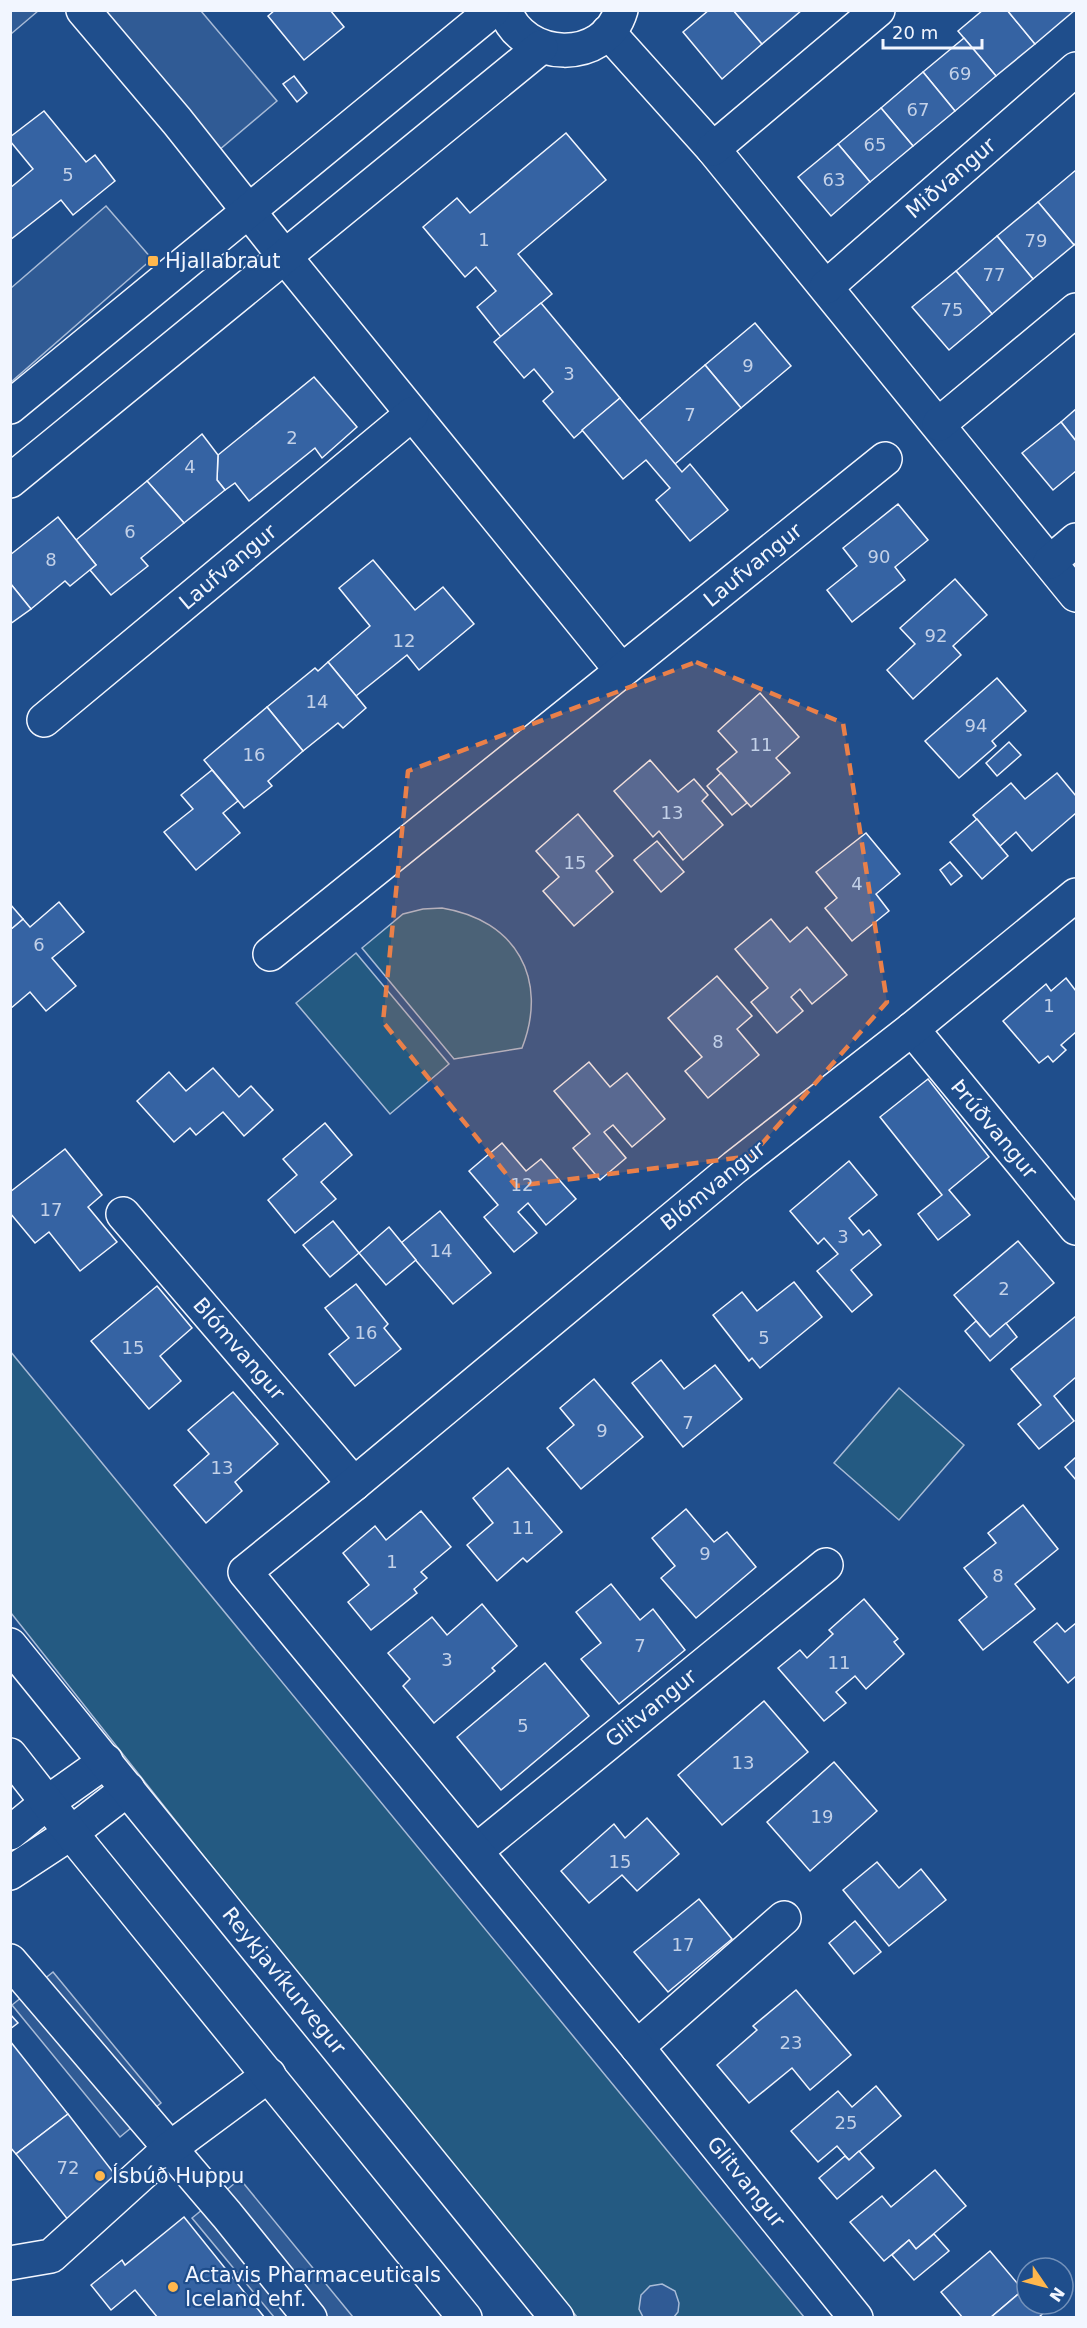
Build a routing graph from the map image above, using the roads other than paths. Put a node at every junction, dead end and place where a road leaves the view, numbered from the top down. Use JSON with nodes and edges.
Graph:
{"nodes":[{"id":1,"x":82,"y":10,"type":"edge"},
{"id":2,"x":493,"y":10,"type":"edge"},
{"id":3,"x":505,"y":10,"type":"edge"},
{"id":4,"x":878,"y":10,"type":"edge"},
{"id":5,"x":614,"y":21,"type":"edge"},
{"id":6,"x":541,"y":47,"type":"junction"},
{"id":7,"x":1077,"y":69,"type":"edge"},
{"id":8,"x":713,"y":149,"type":"junction"},
{"id":9,"x":250,"y":210,"type":"junction"},
{"id":10,"x":285,"y":257,"type":"junction"},
{"id":11,"x":826,"y":287,"type":"junction"},
{"id":12,"x":1077,"y":310,"type":"edge"},
{"id":13,"x":10,"y":407,"type":"edge"},
{"id":14,"x":412,"y":414,"type":"junction"},
{"id":15,"x":939,"y":424,"type":"junction"},
{"id":16,"x":885,"y":459,"type":"dead end"},
{"id":17,"x":10,"y":482,"type":"edge"},
{"id":18,"x":1077,"y":540,"type":"edge"},
{"id":19,"x":1050,"y":562,"type":"junction"},
{"id":20,"x":1077,"y":595,"type":"edge"},
{"id":21,"x":621,"y":670,"type":"junction"},
{"id":22,"x":44,"y":720,"type":"dead end"},
{"id":23,"x":1077,"y":895,"type":"edge"},
{"id":24,"x":270,"y":954,"type":"dead end"},
{"id":25,"x":912,"y":1029,"type":"junction"},
{"id":26,"x":123,"y":1214,"type":"dead end"},
{"id":27,"x":1077,"y":1228,"type":"edge"},
{"id":28,"x":354,"y":1484,"type":"junction"},
{"id":29,"x":825,"y":1565,"type":"dead end"},
{"id":30,"x":245,"y":1572,"type":"joint"},
{"id":31,"x":10,"y":1645,"type":"edge"},
{"id":32,"x":10,"y":1755,"type":"edge"},
{"id":33,"x":106,"y":1761,"type":"junction"},
{"id":34,"x":128,"y":1789,"type":"junction"},
{"id":35,"x":48,"y":1802,"type":"junction"},
{"id":36,"x":10,"y":1833,"type":"edge"},
{"id":37,"x":71,"y":1833,"type":"junction"},
{"id":38,"x":476,"y":1851,"type":"junction"},
{"id":39,"x":10,"y":1873,"type":"edge"},
{"id":40,"x":784,"y":1918,"type":"dead end"},
{"id":41,"x":10,"y":1961,"type":"edge"},
{"id":42,"x":637,"y":2046,"type":"junction"},
{"id":43,"x":269,"y":2075,"type":"junction"},
{"id":44,"x":169,"y":2149,"type":"junction"},
{"id":45,"x":10,"y":2263,"type":"edge"},
{"id":46,"x":310,"y":2318,"type":"edge"},
{"id":47,"x":465,"y":2318,"type":"edge"},
{"id":48,"x":557,"y":2318,"type":"edge"},
{"id":49,"x":856,"y":2318,"type":"edge"}],
"edges":[{"from":1,"to":9,"type":"street"},
{"from":2,"to":9,"type":"street"},
{"from":3,"to":6,"type":"street"},
{"from":4,"to":8,"type":"street"},
{"from":5,"to":6,"type":"street"},
{"from":5,"to":8,"type":"street"},
{"from":6,"to":10,"type":"street"},
{"from":7,"to":11,"type":"street","name":"Miðvangur"},
{"from":8,"to":11,"type":"street"},
{"from":9,"to":10,"type":"street"},
{"from":9,"to":13,"type":"street"},
{"from":10,"to":14,"type":"street"},
{"from":10,"to":17,"type":"street"},
{"from":11,"to":15,"type":"street"},
{"from":12,"to":15,"type":"street"},
{"from":14,"to":21,"type":"street"},
{"from":14,"to":22,"type":"street","name":"Laufvangur"},
{"from":15,"to":19,"type":"street"},
{"from":16,"to":21,"type":"street","name":"Laufvangur"},
{"from":18,"to":19,"type":"street"},
{"from":19,"to":20,"type":"street"},
{"from":21,"to":24,"type":"street","name":"Laufvangur"},
{"from":23,"to":25,"type":"street","name":"Blómvangur"},
{"from":25,"to":27,"type":"street","name":"Þrúðvangur"},
{"from":25,"to":28,"type":"street","name":"Blómvangur"},
{"from":26,"to":28,"type":"street","name":"Blómvangur"},
{"from":28,"to":30,"type":"street","name":"Blómvangur"},
{"from":29,"to":38,"type":"street","name":"Glitvangur"},
{"from":30,"to":38,"type":"street","name":"Glitvangur"},
{"from":31,"to":33,"type":"street","name":"Reykjavíkurvegur"},
{"from":32,"to":35,"type":"street"},
{"from":33,"to":34,"type":"street","name":"Reykjavíkurvegur"},
{"from":33,"to":35,"type":"street"},
{"from":34,"to":37,"type":"street"},
{"from":34,"to":48,"type":"street","name":"Reykjavíkurvegur"},
{"from":35,"to":36,"type":"street"},
{"from":35,"to":37,"type":"street"},
{"from":37,"to":39,"type":"street"},
{"from":37,"to":43,"type":"street"},
{"from":38,"to":42,"type":"street","name":"Glitvangur"},
{"from":40,"to":42,"type":"street"},
{"from":41,"to":44,"type":"street"},
{"from":42,"to":49,"type":"street","name":"Glitvangur"},
{"from":43,"to":44,"type":"street"},
{"from":43,"to":47,"type":"street"},
{"from":44,"to":45,"type":"street"},
{"from":44,"to":46,"type":"street"}]}
